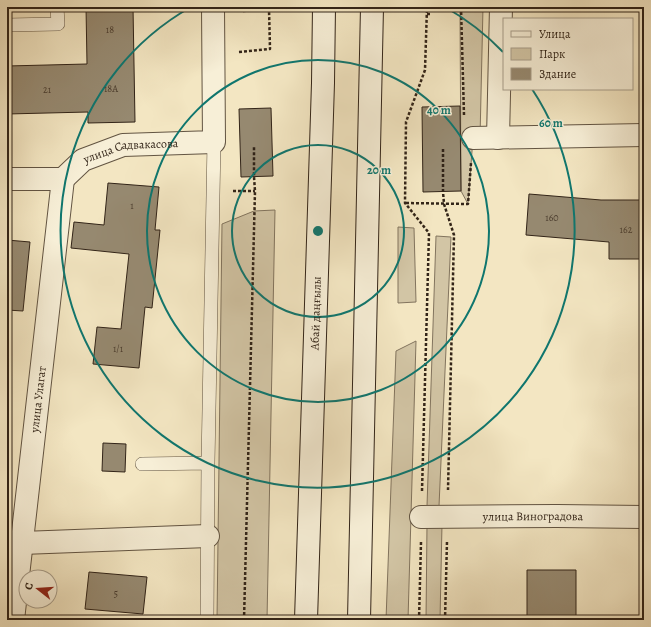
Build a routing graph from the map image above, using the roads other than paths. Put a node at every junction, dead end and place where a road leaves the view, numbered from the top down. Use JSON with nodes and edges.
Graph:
{"nodes":[{"id":1,"x":57,"y":7,"type":"edge"},
{"id":2,"x":213,"y":7,"type":"edge"},
{"id":3,"x":324,"y":7,"type":"edge"},
{"id":4,"x":372,"y":7,"type":"edge"},
{"id":5,"x":501,"y":7,"type":"edge"},
{"id":6,"x":7,"y":25,"type":"edge"},
{"id":7,"x":644,"y":135,"type":"edge"},
{"id":8,"x":473,"y":138,"type":"road end"},
{"id":9,"x":498,"y":138,"type":"junction"},
{"id":10,"x":214,"y":142,"type":"junction"},
{"id":11,"x":7,"y":179,"type":"edge"},
{"id":12,"x":63,"y":179,"type":"junction"},
{"id":13,"x":208,"y":463,"type":"junction"},
{"id":14,"x":142,"y":464,"type":"dead end"},
{"id":15,"x":421,"y":517,"type":"road end"},
{"id":16,"x":644,"y":517,"type":"edge"},
{"id":17,"x":208,"y":536,"type":"junction"},
{"id":18,"x":22,"y":543,"type":"junction"},
{"id":19,"x":13,"y":620,"type":"edge"},
{"id":20,"x":207,"y":620,"type":"edge"},
{"id":21,"x":306,"y":620,"type":"edge"},
{"id":22,"x":358,"y":620,"type":"edge"}],
"edges":[{"from":1,"to":6,"type":"lane"},
{"from":2,"to":10,"type":"street"},
{"from":3,"to":21,"type":"street","name":"Абай даңғылы"},
{"from":4,"to":22,"type":"street"},
{"from":5,"to":9,"type":"street"},
{"from":7,"to":9,"type":"street"},
{"from":8,"to":9,"type":"street"},
{"from":10,"to":12,"type":"street","name":"улица Садвакасова"},
{"from":10,"to":13,"type":"lane"},
{"from":11,"to":12,"type":"street"},
{"from":12,"to":18,"type":"street","name":"улица Улагат"},
{"from":13,"to":14,"type":"lane"},
{"from":13,"to":17,"type":"lane"},
{"from":15,"to":16,"type":"street","name":"улица Виноградова"},
{"from":17,"to":18,"type":"street"},
{"from":17,"to":20,"type":"lane"},
{"from":18,"to":19,"type":"street","name":"улица Улагат"}]}
